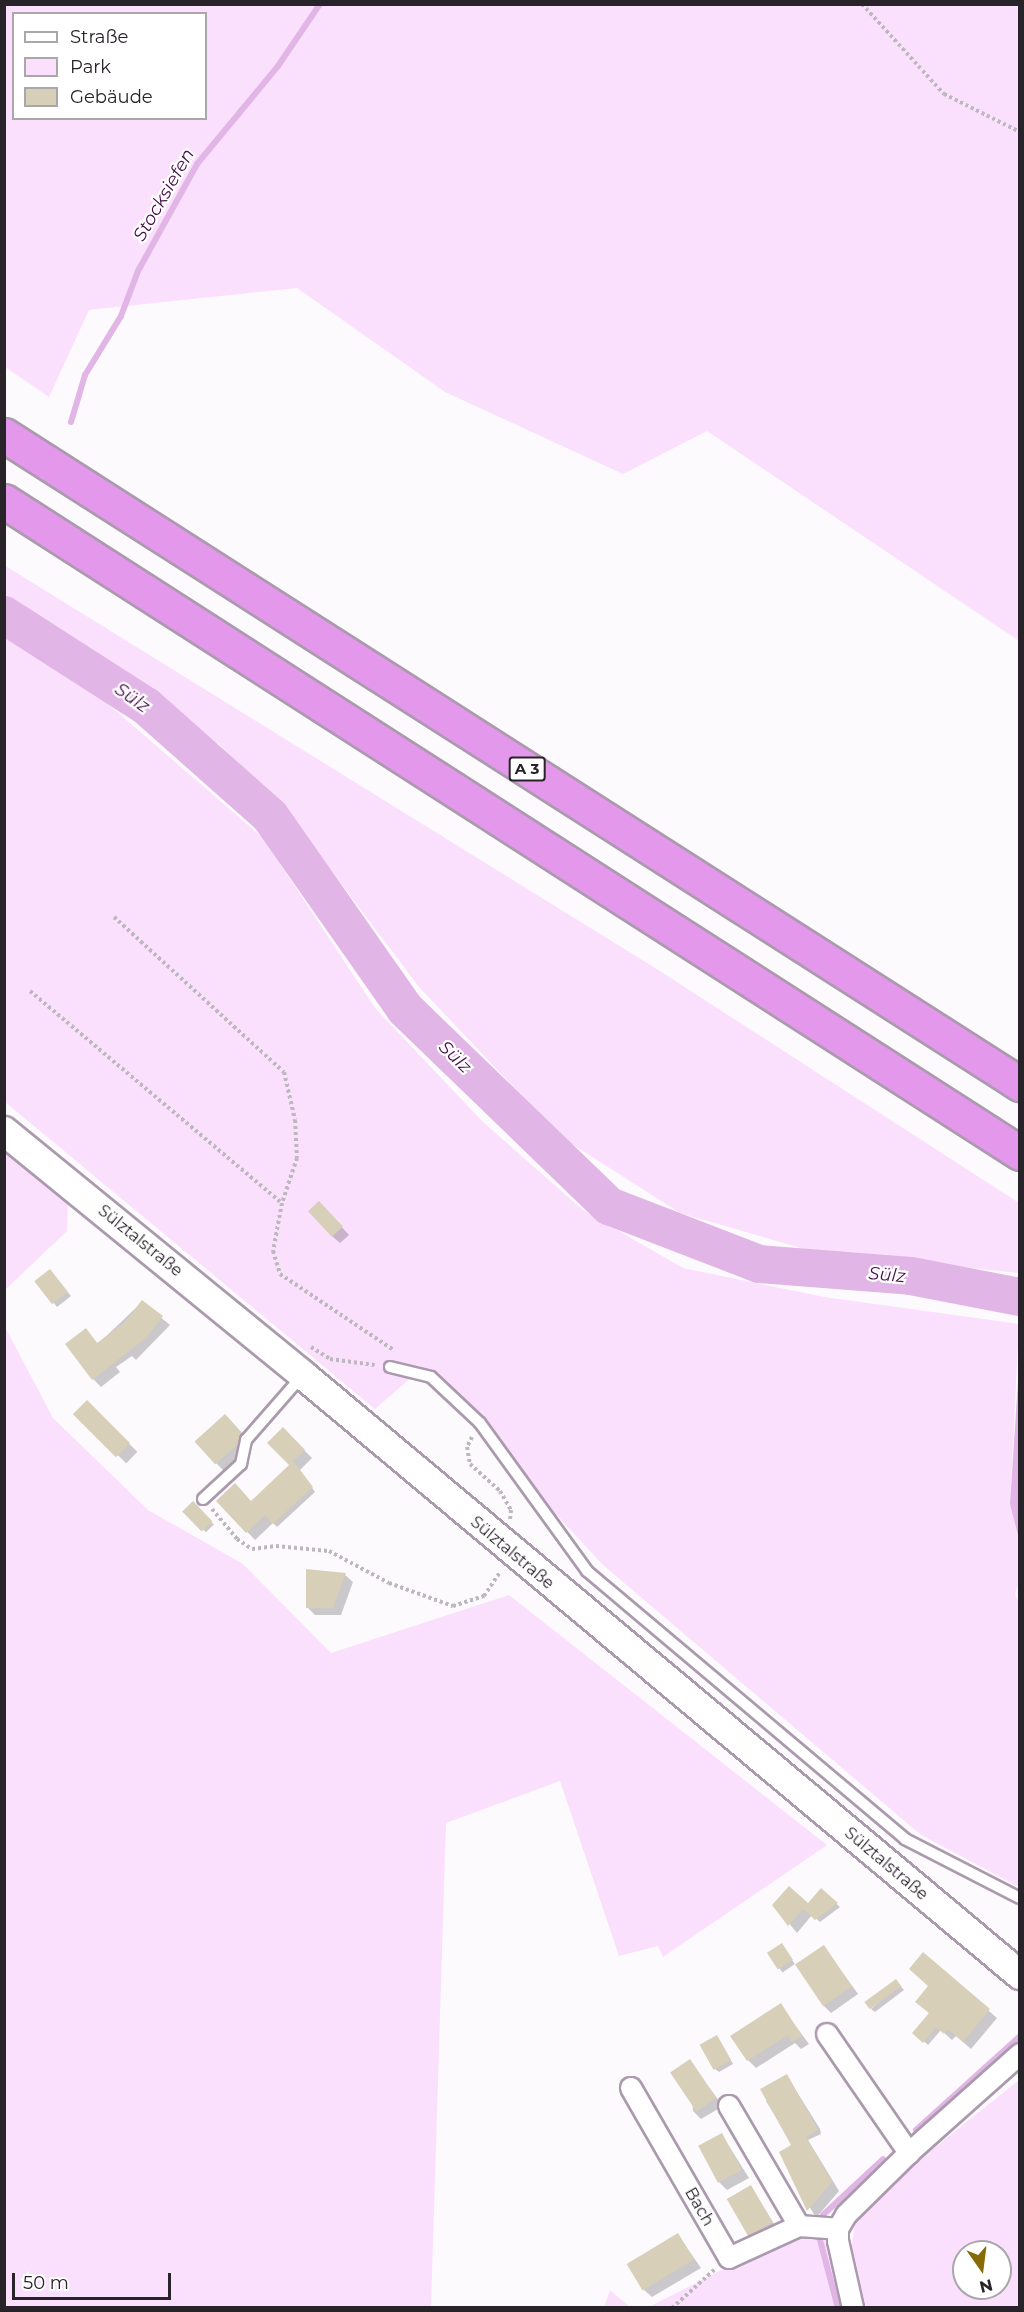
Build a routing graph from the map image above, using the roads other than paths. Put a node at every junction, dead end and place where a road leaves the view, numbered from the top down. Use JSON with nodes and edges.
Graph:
{"nodes":[{"id":1,"x":4,"y":435,"type":"edge"},
{"id":2,"x":4,"y":501,"type":"edge"},
{"id":3,"x":1020,"y":1084,"type":"edge"},
{"id":4,"x":4,"y":1131,"type":"edge"},
{"id":5,"x":1020,"y":1153,"type":"edge"},
{"id":6,"x":390,"y":1367,"type":"dead end"},
{"id":7,"x":303,"y":1375,"type":"junction"},
{"id":8,"x":203,"y":1499,"type":"road end"},
{"id":9,"x":1020,"y":1898,"type":"edge"},
{"id":10,"x":1020,"y":1975,"type":"edge"},
{"id":11,"x":827,"y":2034,"type":"dead end"},
{"id":12,"x":1020,"y":2054,"type":"edge"},
{"id":13,"x":632,"y":2088,"type":"dead end"},
{"id":14,"x":729,"y":2106,"type":"dead end"},
{"id":15,"x":909,"y":2153,"type":"junction"},
{"id":16,"x":799,"y":2226,"type":"junction"},
{"id":17,"x":838,"y":2229,"type":"junction"},
{"id":18,"x":853,"y":2307,"type":"edge"}],
"edges":[{"from":1,"to":3,"type":"highway","number":"A 3"},
{"from":2,"to":5,"type":"highway"},
{"from":4,"to":7,"type":"main road","name":"Sülztalstraße"},
{"from":6,"to":9,"type":"lane"},
{"from":7,"to":8,"type":"lane"},
{"from":7,"to":10,"type":"main road","name":"Sülztalstraße"},
{"from":11,"to":15,"type":"street"},
{"from":12,"to":15,"type":"street"},
{"from":13,"to":16,"type":"street","name":"Bach"},
{"from":14,"to":16,"type":"street"},
{"from":15,"to":17,"type":"street"},
{"from":16,"to":17,"type":"street"},
{"from":17,"to":18,"type":"street"}]}
